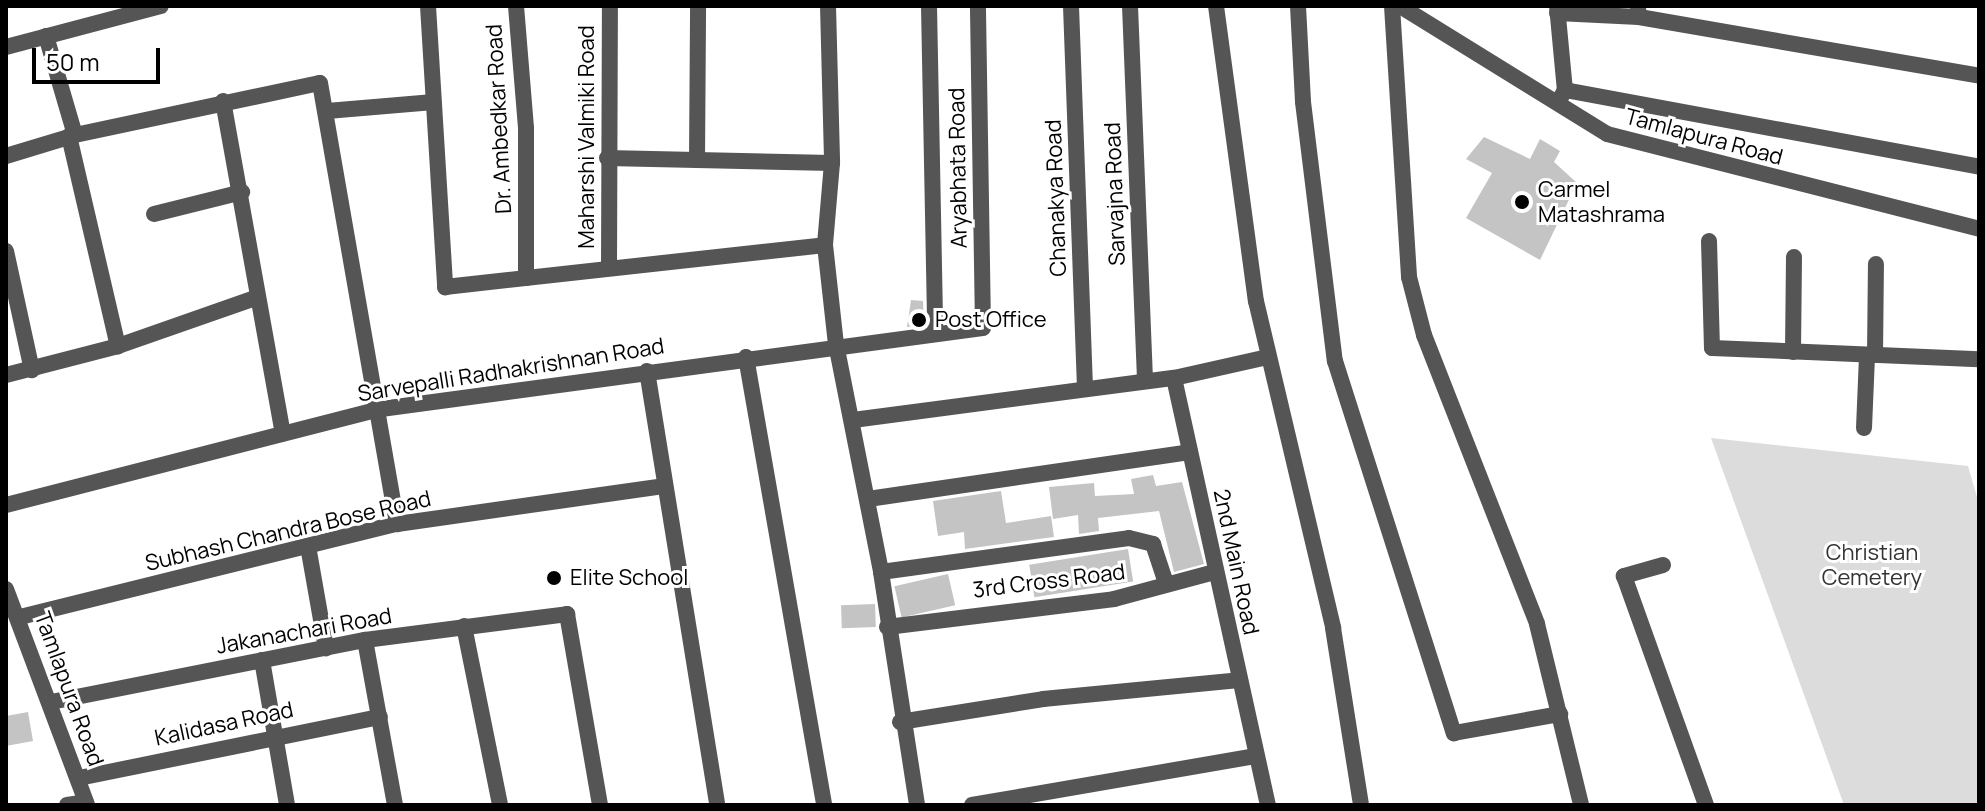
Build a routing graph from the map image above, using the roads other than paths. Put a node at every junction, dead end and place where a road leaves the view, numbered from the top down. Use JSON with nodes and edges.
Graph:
{"nodes":[{"id":1,"x":161,"y":6,"type":"edge"},
{"id":2,"x":428,"y":6,"type":"edge"},
{"id":3,"x":516,"y":6,"type":"edge"},
{"id":4,"x":610,"y":6,"type":"edge"},
{"id":5,"x":698,"y":6,"type":"edge"},
{"id":6,"x":828,"y":6,"type":"edge"},
{"id":7,"x":929,"y":6,"type":"edge"},
{"id":8,"x":978,"y":6,"type":"edge"},
{"id":9,"x":1071,"y":6,"type":"edge"},
{"id":10,"x":1130,"y":6,"type":"edge"},
{"id":11,"x":1216,"y":6,"type":"edge"},
{"id":12,"x":1298,"y":6,"type":"edge"},
{"id":13,"x":1392,"y":6,"type":"edge"},
{"id":14,"x":1400,"y":6,"type":"edge"},
{"id":15,"x":1557,"y":10,"type":"edge"},
{"id":16,"x":1639,"y":12,"type":"edge"},
{"id":17,"x":46,"y":36,"type":"junction"},
{"id":18,"x":6,"y":47,"type":"edge"},
{"id":19,"x":1979,"y":76,"type":"edge"},
{"id":20,"x":1562,"y":95,"type":"junction"},
{"id":21,"x":223,"y":101,"type":"junction"},
{"id":22,"x":434,"y":102,"type":"junction"},
{"id":23,"x":327,"y":111,"type":"junction"},
{"id":24,"x":72,"y":136,"type":"junction"},
{"id":25,"x":6,"y":156,"type":"edge"},
{"id":26,"x":607,"y":158,"type":"junction"},
{"id":27,"x":697,"y":160,"type":"junction"},
{"id":28,"x":832,"y":163,"type":"junction"},
{"id":29,"x":1979,"y":167,"type":"edge"},
{"id":30,"x":242,"y":192,"type":"junction"},
{"id":31,"x":154,"y":214,"type":"dead end"},
{"id":32,"x":1979,"y":229,"type":"edge"},
{"id":33,"x":1709,"y":241,"type":"dead end"},
{"id":34,"x":825,"y":245,"type":"junction"},
{"id":35,"x":6,"y":251,"type":"edge"},
{"id":36,"x":1794,"y":257,"type":"dead end"},
{"id":37,"x":1876,"y":264,"type":"dead end"},
{"id":38,"x":609,"y":268,"type":"junction"},
{"id":39,"x":526,"y":278,"type":"junction"},
{"id":40,"x":258,"y":297,"type":"junction"},
{"id":41,"x":983,"y":328,"type":"joint"},
{"id":42,"x":935,"y":333,"type":"junction"},
{"id":43,"x":836,"y":344,"type":"junction"},
{"id":44,"x":118,"y":346,"type":"junction"},
{"id":45,"x":1793,"y":352,"type":"junction"},
{"id":46,"x":1871,"y":355,"type":"junction"},
{"id":47,"x":746,"y":357,"type":"junction"},
{"id":48,"x":1268,"y":357,"type":"junction"},
{"id":49,"x":1979,"y":359,"type":"edge"},
{"id":50,"x":32,"y":370,"type":"junction"},
{"id":51,"x":647,"y":371,"type":"junction"},
{"id":52,"x":6,"y":375,"type":"edge"},
{"id":53,"x":1174,"y":378,"type":"junction"},
{"id":54,"x":1145,"y":380,"type":"junction"},
{"id":55,"x":1085,"y":388,"type":"junction"},
{"id":56,"x":381,"y":409,"type":"junction"},
{"id":57,"x":853,"y":420,"type":"junction"},
{"id":58,"x":1864,"y":428,"type":"dead end"},
{"id":59,"x":283,"y":434,"type":"junction"},
{"id":60,"x":1190,"y":452,"type":"junction"},
{"id":61,"x":663,"y":486,"type":"junction"},
{"id":62,"x":868,"y":499,"type":"junction"},
{"id":63,"x":6,"y":505,"type":"edge"},
{"id":64,"x":397,"y":524,"type":"junction"},
{"id":65,"x":308,"y":546,"type":"junction"},
{"id":66,"x":1663,"y":565,"type":"dead end"},
{"id":67,"x":881,"y":572,"type":"junction"},
{"id":68,"x":1215,"y":572,"type":"junction"},
{"id":69,"x":1166,"y":583,"type":"junction"},
{"id":70,"x":11,"y":603,"type":"edge"},
{"id":71,"x":464,"y":626,"type":"junction"},
{"id":72,"x":887,"y":627,"type":"junction"},
{"id":73,"x":365,"y":640,"type":"junction"},
{"id":74,"x":326,"y":648,"type":"junction"},
{"id":75,"x":262,"y":660,"type":"junction"},
{"id":76,"x":1239,"y":680,"type":"junction"},
{"id":77,"x":51,"y":702,"type":"junction"},
{"id":78,"x":1560,"y":714,"type":"junction"},
{"id":79,"x":380,"y":717,"type":"junction"},
{"id":80,"x":900,"y":722,"type":"junction"},
{"id":81,"x":276,"y":733,"type":"junction"},
{"id":82,"x":1255,"y":756,"type":"junction"},
{"id":83,"x":79,"y":778,"type":"junction"},
{"id":84,"x":87,"y":803,"type":"edge"},
{"id":85,"x":67,"y":805,"type":"edge"},
{"id":86,"x":287,"y":805,"type":"edge"},
{"id":87,"x":395,"y":805,"type":"edge"},
{"id":88,"x":500,"y":805,"type":"edge"},
{"id":89,"x":600,"y":805,"type":"edge"},
{"id":90,"x":717,"y":805,"type":"edge"},
{"id":91,"x":824,"y":805,"type":"edge"},
{"id":92,"x":917,"y":805,"type":"edge"},
{"id":93,"x":972,"y":805,"type":"edge"},
{"id":94,"x":1268,"y":805,"type":"edge"},
{"id":95,"x":1361,"y":805,"type":"edge"},
{"id":96,"x":1581,"y":805,"type":"edge"},
{"id":97,"x":1706,"y":805,"type":"edge"}],
"edges":[{"from":1,"to":17,"type":"street"},
{"from":2,"to":22,"type":"street"},
{"from":3,"to":39,"type":"street","name":"Dr. Ambedkar Road"},
{"from":4,"to":26,"type":"street","name":"Maharshi Valmiki Road"},
{"from":5,"to":27,"type":"street"},
{"from":6,"to":28,"type":"street"},
{"from":7,"to":42,"type":"street"},
{"from":8,"to":41,"type":"street","name":"Aryabhata Road"},
{"from":9,"to":55,"type":"street","name":"Chanakya Road"},
{"from":10,"to":54,"type":"street","name":"Sarvajna Road"},
{"from":11,"to":48,"type":"street"},
{"from":12,"to":78,"type":"street"},
{"from":13,"to":78,"type":"street"},
{"from":14,"to":20,"type":"street","name":"Tamlapura Road"},
{"from":15,"to":16,"type":"street"},
{"from":15,"to":20,"type":"street"},
{"from":16,"to":19,"type":"street"},
{"from":17,"to":18,"type":"street"},
{"from":17,"to":24,"type":"street"},
{"from":20,"to":29,"type":"street"},
{"from":20,"to":32,"type":"street","name":"Tamlapura Road"},
{"from":21,"to":23,"type":"street"},
{"from":21,"to":24,"type":"street"},
{"from":21,"to":30,"type":"street"},
{"from":22,"to":23,"type":"street"},
{"from":22,"to":39,"type":"street"},
{"from":23,"to":56,"type":"street"},
{"from":24,"to":25,"type":"street"},
{"from":24,"to":44,"type":"street"},
{"from":26,"to":27,"type":"street"},
{"from":26,"to":38,"type":"street","name":"Maharshi Valmiki Road"},
{"from":27,"to":28,"type":"street"},
{"from":28,"to":34,"type":"street"},
{"from":30,"to":31,"type":"street"},
{"from":30,"to":40,"type":"street"},
{"from":33,"to":45,"type":"street"},
{"from":34,"to":38,"type":"street"},
{"from":34,"to":43,"type":"street"},
{"from":35,"to":50,"type":"street"},
{"from":36,"to":45,"type":"street"},
{"from":37,"to":46,"type":"street"},
{"from":38,"to":39,"type":"street"},
{"from":40,"to":44,"type":"street"},
{"from":40,"to":59,"type":"street"},
{"from":41,"to":42,"type":"street","name":"Sarvepalli Radhakrishnan Road"},
{"from":42,"to":43,"type":"street","name":"Sarvepalli Radhakrishnan Road"},
{"from":43,"to":47,"type":"street","name":"Sarvepalli Radhakrishnan Road"},
{"from":43,"to":57,"type":"street"},
{"from":44,"to":50,"type":"street"},
{"from":45,"to":46,"type":"street"},
{"from":46,"to":49,"type":"street"},
{"from":46,"to":58,"type":"street"},
{"from":47,"to":51,"type":"street","name":"Sarvepalli Radhakrishnan Road"},
{"from":47,"to":91,"type":"street"},
{"from":48,"to":53,"type":"street"},
{"from":48,"to":95,"type":"street"},
{"from":50,"to":52,"type":"street"},
{"from":51,"to":56,"type":"street","name":"Sarvepalli Radhakrishnan Road"},
{"from":51,"to":61,"type":"street"},
{"from":53,"to":54,"type":"street"},
{"from":53,"to":60,"type":"street","name":"2nd Main Road"},
{"from":54,"to":55,"type":"street"},
{"from":55,"to":57,"type":"street"},
{"from":56,"to":59,"type":"street","name":"Sarvepalli Radhakrishnan Road"},
{"from":56,"to":64,"type":"street"},
{"from":57,"to":62,"type":"street"},
{"from":59,"to":63,"type":"street","name":"Sarvepalli Radhakrishnan Road"},
{"from":60,"to":62,"type":"street"},
{"from":60,"to":68,"type":"street","name":"2nd Main Road"},
{"from":61,"to":64,"type":"street","name":"Subhash Chandra Bose Road"},
{"from":61,"to":90,"type":"street"},
{"from":62,"to":67,"type":"street"},
{"from":64,"to":65,"type":"street","name":"Subhash Chandra Bose Road"},
{"from":65,"to":70,"type":"street","name":"Subhash Chandra Bose Road"},
{"from":65,"to":74,"type":"street"},
{"from":66,"to":97,"type":"street"},
{"from":67,"to":69,"type":"street"},
{"from":67,"to":72,"type":"street"},
{"from":68,"to":69,"type":"street","name":"3rd Cross Road"},
{"from":68,"to":76,"type":"street","name":"2nd Main Road"},
{"from":69,"to":72,"type":"street","name":"3rd Cross Road"},
{"from":70,"to":77,"type":"street","name":"Tamlapura Road"},
{"from":71,"to":73,"type":"street","name":"Jakanachari Road"},
{"from":71,"to":88,"type":"street"},
{"from":71,"to":89,"type":"street","name":"Jakanachari Road"},
{"from":72,"to":80,"type":"street"},
{"from":73,"to":74,"type":"street","name":"Jakanachari Road"},
{"from":73,"to":79,"type":"street"},
{"from":74,"to":75,"type":"street","name":"Jakanachari Road"},
{"from":75,"to":77,"type":"street","name":"Jakanachari Road"},
{"from":75,"to":81,"type":"street"},
{"from":76,"to":80,"type":"street"},
{"from":76,"to":82,"type":"street","name":"2nd Main Road"},
{"from":77,"to":83,"type":"street","name":"Tamlapura Road"},
{"from":78,"to":96,"type":"street"},
{"from":79,"to":81,"type":"street","name":"Kalidasa Road"},
{"from":79,"to":87,"type":"street"},
{"from":80,"to":92,"type":"street"},
{"from":81,"to":83,"type":"street","name":"Kalidasa Road"},
{"from":81,"to":86,"type":"street"},
{"from":82,"to":93,"type":"street"},
{"from":82,"to":94,"type":"street","name":"2nd Main Road"},
{"from":83,"to":84,"type":"street","name":"Tamlapura Road"},
{"from":84,"to":85,"type":"street"}]}
